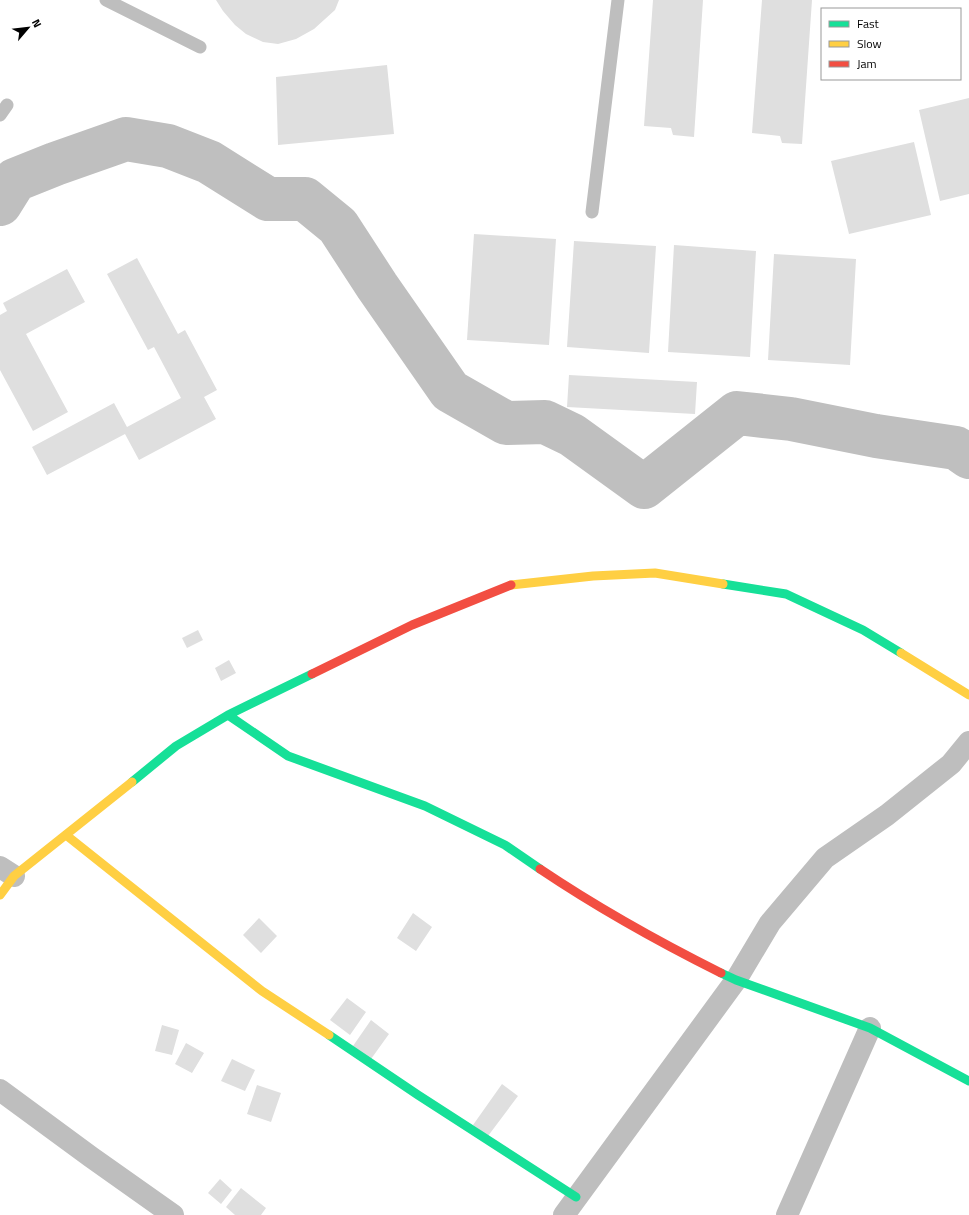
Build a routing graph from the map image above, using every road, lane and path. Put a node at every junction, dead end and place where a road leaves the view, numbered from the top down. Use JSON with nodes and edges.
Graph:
{"nodes":[{"id":1,"x":106,"y":0,"type":"edge"},
{"id":2,"x":618,"y":0,"type":"edge"},
{"id":3,"x":200,"y":47,"type":"dead end"},
{"id":4,"x":592,"y":212,"type":"dead end"},
{"id":5,"x":969,"y":695,"type":"edge"},
{"id":6,"x":228,"y":715,"type":"junction"},
{"id":7,"x":969,"y":742,"type":"edge"},
{"id":8,"x":66,"y":835,"type":"junction"},
{"id":9,"x":7,"y":872,"type":"edge"},
{"id":10,"x":0,"y":895,"type":"edge"},
{"id":11,"x":736,"y":980,"type":"junction"},
{"id":12,"x":870,"y":1028,"type":"junction"},
{"id":13,"x":969,"y":1081,"type":"edge"},
{"id":14,"x":0,"y":1090,"type":"edge"},
{"id":15,"x":576,"y":1197,"type":"junction"},
{"id":16,"x":173,"y":1215,"type":"edge"},
{"id":17,"x":564,"y":1215,"type":"edge"},
{"id":18,"x":787,"y":1215,"type":"edge"}],
"edges":[{"from":1,"to":3,"type":"lane"},
{"from":2,"to":4,"type":"lane"},
{"from":5,"to":6,"type":"street"},
{"from":6,"to":8,"type":"street"},
{"from":6,"to":11,"type":"street"},
{"from":7,"to":11,"type":"street"},
{"from":8,"to":9,"type":"street"},
{"from":8,"to":15,"type":"street"},
{"from":9,"to":10,"type":"street"},
{"from":11,"to":12,"type":"street"},
{"from":11,"to":15,"type":"street"},
{"from":12,"to":13,"type":"street"},
{"from":12,"to":18,"type":"street"},
{"from":14,"to":16,"type":"street"},
{"from":15,"to":17,"type":"street"}]}
